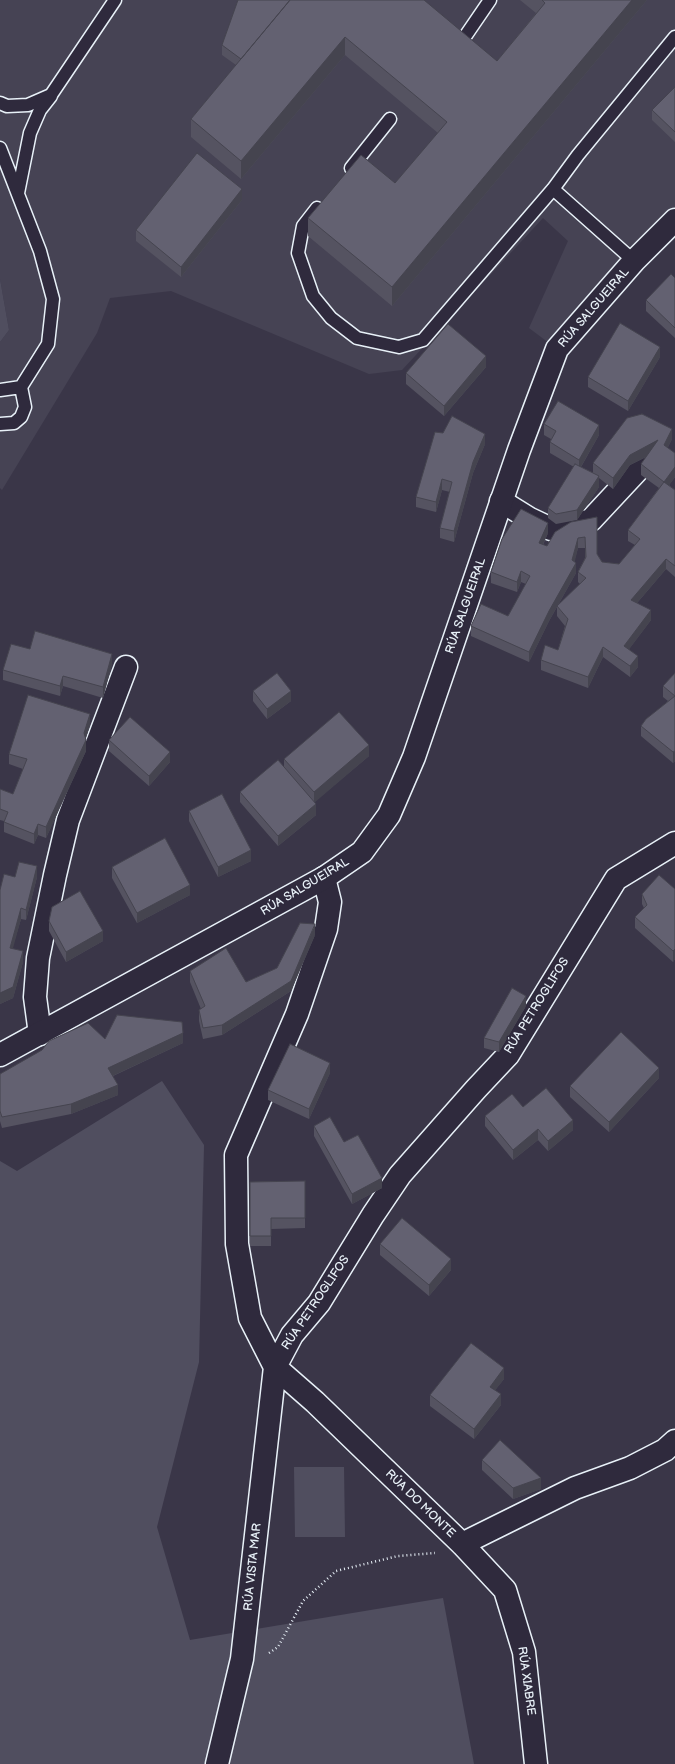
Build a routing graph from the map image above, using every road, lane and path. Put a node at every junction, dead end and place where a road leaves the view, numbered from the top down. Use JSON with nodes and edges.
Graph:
{"nodes":[{"id":1,"x":115,"y":0,"type":"edge"},
{"id":2,"x":490,"y":0,"type":"edge"},
{"id":3,"x":675,"y":37,"type":"edge"},
{"id":4,"x":462,"y":41,"type":"edge"},
{"id":5,"x":51,"y":95,"type":"junction"},
{"id":6,"x":0,"y":103,"type":"edge"},
{"id":7,"x":390,"y":118,"type":"dead end"},
{"id":8,"x":0,"y":148,"type":"edge"},
{"id":9,"x":342,"y":178,"type":"edge"},
{"id":10,"x":553,"y":189,"type":"junction"},
{"id":11,"x":18,"y":193,"type":"junction"},
{"id":12,"x":327,"y":196,"type":"edge"},
{"id":13,"x":675,"y":220,"type":"edge"},
{"id":14,"x":634,"y":261,"type":"junction"},
{"id":15,"x":21,"y":387,"type":"junction"},
{"id":16,"x":0,"y":390,"type":"edge"},
{"id":17,"x":0,"y":424,"type":"edge"},
{"id":18,"x":647,"y":460,"type":"edge"},
{"id":19,"x":501,"y":501,"type":"junction"},
{"id":20,"x":126,"y":667,"type":"dead end"},
{"id":21,"x":675,"y":843,"type":"edge"},
{"id":22,"x":324,"y":878,"type":"junction"},
{"id":23,"x":40,"y":1034,"type":"junction"},
{"id":24,"x":0,"y":1055,"type":"edge"},
{"id":25,"x":276,"y":1367,"type":"junction"},
{"id":26,"x":675,"y":1441,"type":"edge"},
{"id":27,"x":462,"y":1544,"type":"junction"},
{"id":28,"x":242,"y":1659,"type":"junction"},
{"id":29,"x":217,"y":1764,"type":"edge"},
{"id":30,"x":536,"y":1764,"type":"edge"}],
"edges":[{"from":1,"to":5,"type":"lane"},
{"from":2,"to":4,"type":"lane"},
{"from":3,"to":10,"type":"lane"},
{"from":5,"to":6,"type":"lane"},
{"from":5,"to":11,"type":"lane"},
{"from":7,"to":9,"type":"lane"},
{"from":8,"to":11,"type":"lane"},
{"from":10,"to":12,"type":"lane"},
{"from":10,"to":14,"type":"lane"},
{"from":11,"to":15,"type":"lane"},
{"from":13,"to":14,"type":"street","name":"RÚA SALGUEIRAL"},
{"from":14,"to":19,"type":"street","name":"RÚA SALGUEIRAL"},
{"from":15,"to":16,"type":"lane"},
{"from":15,"to":17,"type":"lane"},
{"from":18,"to":19,"type":"street"},
{"from":19,"to":22,"type":"street","name":"RÚA SALGUEIRAL"},
{"from":20,"to":23,"type":"street"},
{"from":21,"to":25,"type":"street","name":"RÚA PETROGLIFOS"},
{"from":22,"to":23,"type":"street","name":"RÚA SALGUEIRAL"},
{"from":22,"to":25,"type":"street","name":"RÚA PETROGLIFOS"},
{"from":23,"to":24,"type":"street","name":"RÚA SALGUEIRAL"},
{"from":25,"to":27,"type":"street","name":"RÚA DO MONTE"},
{"from":25,"to":28,"type":"street","name":"RÚA VISTA MAR"},
{"from":26,"to":27,"type":"street","name":"RÚA DO MONTE"},
{"from":27,"to":28,"type":"path"},
{"from":27,"to":30,"type":"street","name":"RÚA XIABRE"},
{"from":28,"to":29,"type":"street","name":"RÚA VISTA MAR"}]}
